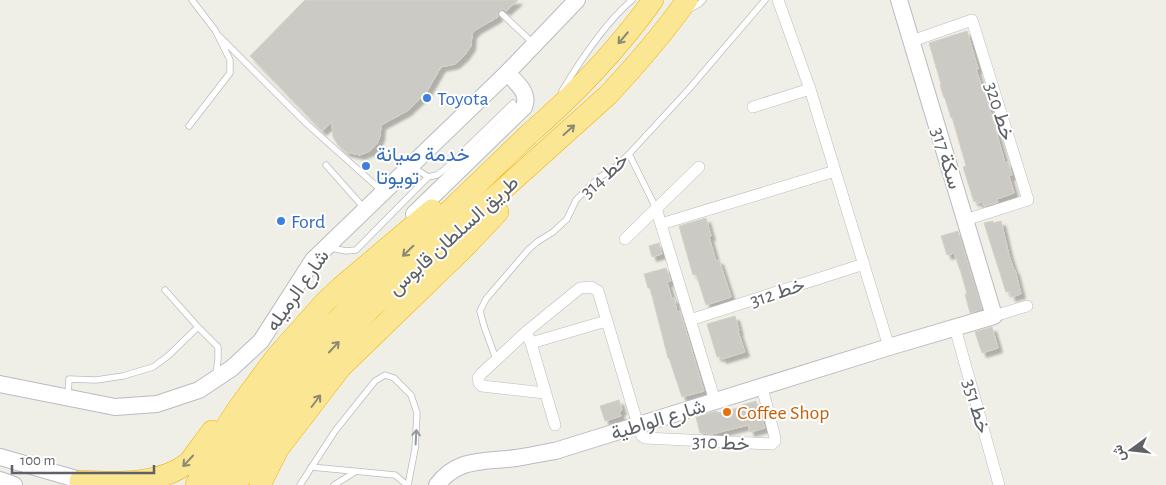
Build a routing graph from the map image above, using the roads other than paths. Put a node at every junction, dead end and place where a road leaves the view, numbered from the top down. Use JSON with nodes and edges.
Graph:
{"nodes":[{"id":1,"x":192,"y":0,"type":"edge"},
{"id":2,"x":577,"y":0,"type":"edge"},
{"id":3,"x":632,"y":0,"type":"edge"},
{"id":4,"x":653,"y":0,"type":"edge"},
{"id":5,"x":703,"y":0,"type":"edge"},
{"id":6,"x":765,"y":0,"type":"edge"},
{"id":7,"x":778,"y":0,"type":"edge"},
{"id":8,"x":899,"y":0,"type":"edge"},
{"id":9,"x":682,"y":8,"type":"edge"},
{"id":10,"x":502,"y":14,"type":"dead end"},
{"id":11,"x":219,"y":36,"type":"junction"},
{"id":12,"x":912,"y":42,"type":"junction"},
{"id":13,"x":534,"y":44,"type":"junction"},
{"id":14,"x":507,"y":73,"type":"junction"},
{"id":15,"x":810,"y":89,"type":"junction"},
{"id":16,"x":513,"y":103,"type":"dead end"},
{"id":17,"x":753,"y":107,"type":"dead end"},
{"id":18,"x":549,"y":117,"type":"junction"},
{"id":19,"x":189,"y":126,"type":"dead end"},
{"id":20,"x":528,"y":135,"type":"junction"},
{"id":21,"x":629,"y":154,"type":"junction"},
{"id":22,"x":542,"y":156,"type":"junction"},
{"id":23,"x":326,"y":165,"type":"dead end"},
{"id":24,"x":411,"y":166,"type":"junction"},
{"id":25,"x":699,"y":167,"type":"dead end"},
{"id":26,"x":835,"y":171,"type":"junction"},
{"id":27,"x":428,"y":178,"type":"junction"},
{"id":28,"x":383,"y":193,"type":"junction"},
{"id":29,"x":656,"y":208,"type":"junction"},
{"id":30,"x":365,"y":209,"type":"junction"},
{"id":31,"x":965,"y":220,"type":"junction"},
{"id":32,"x":661,"y":224,"type":"junction"},
{"id":33,"x":625,"y":239,"type":"dead end"},
{"id":34,"x":326,"y":247,"type":"junction"},
{"id":35,"x":864,"y":264,"type":"junction"},
{"id":36,"x":342,"y":287,"type":"junction"},
{"id":37,"x":165,"y":290,"type":"dead end"},
{"id":38,"x":1027,"y":306,"type":"dead end"},
{"id":39,"x":994,"y":316,"type":"junction"},
{"id":40,"x":606,"y":320,"type":"junction"},
{"id":41,"x":690,"y":320,"type":"junction"},
{"id":42,"x":198,"y":327,"type":"junction"},
{"id":43,"x":955,"y":328,"type":"junction"},
{"id":44,"x":526,"y":332,"type":"junction"},
{"id":45,"x":531,"y":343,"type":"junction"},
{"id":46,"x":889,"y":347,"type":"junction"},
{"id":47,"x":496,"y":359,"type":"junction"},
{"id":48,"x":290,"y":371,"type":"junction"},
{"id":49,"x":216,"y":379,"type":"junction"},
{"id":50,"x":0,"y":384,"type":"edge"},
{"id":51,"x":762,"y":387,"type":"junction"},
{"id":52,"x":545,"y":393,"type":"junction"},
{"id":53,"x":68,"y":397,"type":"junction"},
{"id":54,"x":715,"y":401,"type":"junction"},
{"id":55,"x":239,"y":407,"type":"junction"},
{"id":56,"x":554,"y":425,"type":"dead end"},
{"id":57,"x":638,"y":425,"type":"junction"},
{"id":58,"x":294,"y":429,"type":"junction"},
{"id":59,"x":278,"y":449,"type":"junction"},
{"id":60,"x":0,"y":457,"type":"edge"},
{"id":61,"x":311,"y":467,"type":"junction"},
{"id":62,"x":355,"y":472,"type":"junction"},
{"id":63,"x":0,"y":480,"type":"edge"},
{"id":64,"x":88,"y":483,"type":"edge"},
{"id":65,"x":14,"y":485,"type":"edge"},
{"id":66,"x":196,"y":485,"type":"edge"},
{"id":67,"x":211,"y":485,"type":"edge"},
{"id":68,"x":218,"y":485,"type":"edge"},
{"id":69,"x":236,"y":485,"type":"edge"},
{"id":70,"x":250,"y":485,"type":"edge"},
{"id":71,"x":260,"y":485,"type":"edge"},
{"id":72,"x":274,"y":485,"type":"edge"},
{"id":73,"x":300,"y":485,"type":"edge"},
{"id":74,"x":334,"y":485,"type":"edge"},
{"id":75,"x":408,"y":485,"type":"edge"},
{"id":76,"x":437,"y":485,"type":"edge"},
{"id":77,"x":999,"y":485,"type":"edge"}],
"edges":[{"from":1,"to":11,"type":"lane"},
{"from":2,"to":13,"type":"street","name":"شارع الرميله"},
{"from":3,"to":18,"type":"lane"},
{"from":4,"to":18,"type":"highway","name":"طريق السلطان قابوس","one_way":true},
{"from":5,"to":9,"type":"lane"},
{"from":6,"to":21,"type":"lane","name":"خط 314"},
{"from":7,"to":15,"type":"street"},
{"from":8,"to":12,"type":"street","name":"سكة 317"},
{"from":22,"to":9,"type":"highway","name":"طريق السلطان قابوس","one_way":true},
{"from":10,"to":13,"type":"lane"},
{"from":11,"to":19,"type":"lane"},
{"from":11,"to":28,"type":"lane"},
{"from":12,"to":31,"type":"street","name":"سكة 317"},
{"from":12,"to":31,"type":"street","name":"خط 320"},
{"from":13,"to":14,"type":"street","name":"شارع الرميله"},
{"from":14,"to":24,"type":"street","name":"شارع الرميله"},
{"from":14,"to":36,"type":"street"},
{"from":15,"to":17,"type":"street"},
{"from":15,"to":26,"type":"street"},
{"from":16,"to":27,"type":"lane"},
{"from":18,"to":20,"type":"highway","name":"طريق السلطان قابوس"},
{"from":20,"to":36,"type":"highway"},
{"from":20,"to":48,"type":"highway","name":"طريق السلطان قابوس","one_way":true},
{"from":21,"to":29,"type":"lane"},
{"from":21,"to":47,"type":"lane","name":"خط 314"},
{"from":48,"to":22,"type":"highway","name":"طريق السلطان قابوس","one_way":true},
{"from":58,"to":22,"type":"highway","one_way":true},
{"from":23,"to":30,"type":"lane"},
{"from":24,"to":27,"type":"lane"},
{"from":24,"to":28,"type":"street","name":"شارع الرميله"},
{"from":25,"to":29,"type":"street"},
{"from":26,"to":32,"type":"street"},
{"from":26,"to":35,"type":"street"},
{"from":27,"to":34,"type":"lane"},
{"from":28,"to":30,"type":"street","name":"شارع الرميله"},
{"from":29,"to":32,"type":"street"},
{"from":29,"to":33,"type":"street"},
{"from":30,"to":34,"type":"street","name":"شارع الرميله"},
{"from":31,"to":39,"type":"street","name":"سكة 317"},
{"from":32,"to":41,"type":"street"},
{"from":34,"to":49,"type":"street","name":"شارع الرميله"},
{"from":35,"to":41,"type":"street","name":"خط 312"},
{"from":35,"to":46,"type":"street"},
{"from":36,"to":48,"type":"highway"},
{"from":37,"to":42,"type":"lane"},
{"from":38,"to":39,"type":"street","name":"شارع الواطية"},
{"from":39,"to":43,"type":"street","name":"شارع الواطية"},
{"from":40,"to":44,"type":"street"},
{"from":40,"to":45,"type":"street"},
{"from":40,"to":57,"type":"street"},
{"from":41,"to":54,"type":"street"},
{"from":42,"to":49,"type":"lane"},
{"from":42,"to":53,"type":"lane"},
{"from":43,"to":46,"type":"street","name":"شارع الواطية"},
{"from":43,"to":77,"type":"street","name":"خط 351"},
{"from":44,"to":45,"type":"street"},
{"from":44,"to":47,"type":"street"},
{"from":45,"to":52,"type":"street"},
{"from":46,"to":51,"type":"street","name":"شارع الواطية"},
{"from":47,"to":52,"type":"street"},
{"from":48,"to":55,"type":"highway"},
{"from":48,"to":64,"type":"highway","one_way":true},
{"from":48,"to":68,"type":"highway","name":"طريق السلطان قابوس"},
{"from":48,"to":69,"type":"highway","name":"طريق السلطان قابوس"},
{"from":49,"to":53,"type":"street","name":"شارع الرميله"},
{"from":50,"to":53,"type":"street","name":"شارع الرميله"},
{"from":51,"to":54,"type":"street","name":"شارع الواطية"},
{"from":51,"to":57,"type":"street","name":"خط 310"},
{"from":52,"to":56,"type":"street"},
{"from":54,"to":57,"type":"street","name":"شارع الواطية"},
{"from":55,"to":66,"type":"highway"},
{"from":55,"to":67,"type":"highway"},
{"from":57,"to":76,"type":"street","name":"شارع الواطية"},
{"from":58,"to":59,"type":"highway"},
{"from":58,"to":72,"type":"highway"},
{"from":59,"to":70,"type":"highway"},
{"from":59,"to":71,"type":"highway"},
{"from":60,"to":64,"type":"street"},
{"from":61,"to":62,"type":"lane"},
{"from":61,"to":73,"type":"lane"},
{"from":75,"to":61,"type":"lane","one_way":true},
{"from":62,"to":74,"type":"lane"},
{"from":62,"to":75,"type":"lane"},
{"from":63,"to":65,"type":"street"}]}
